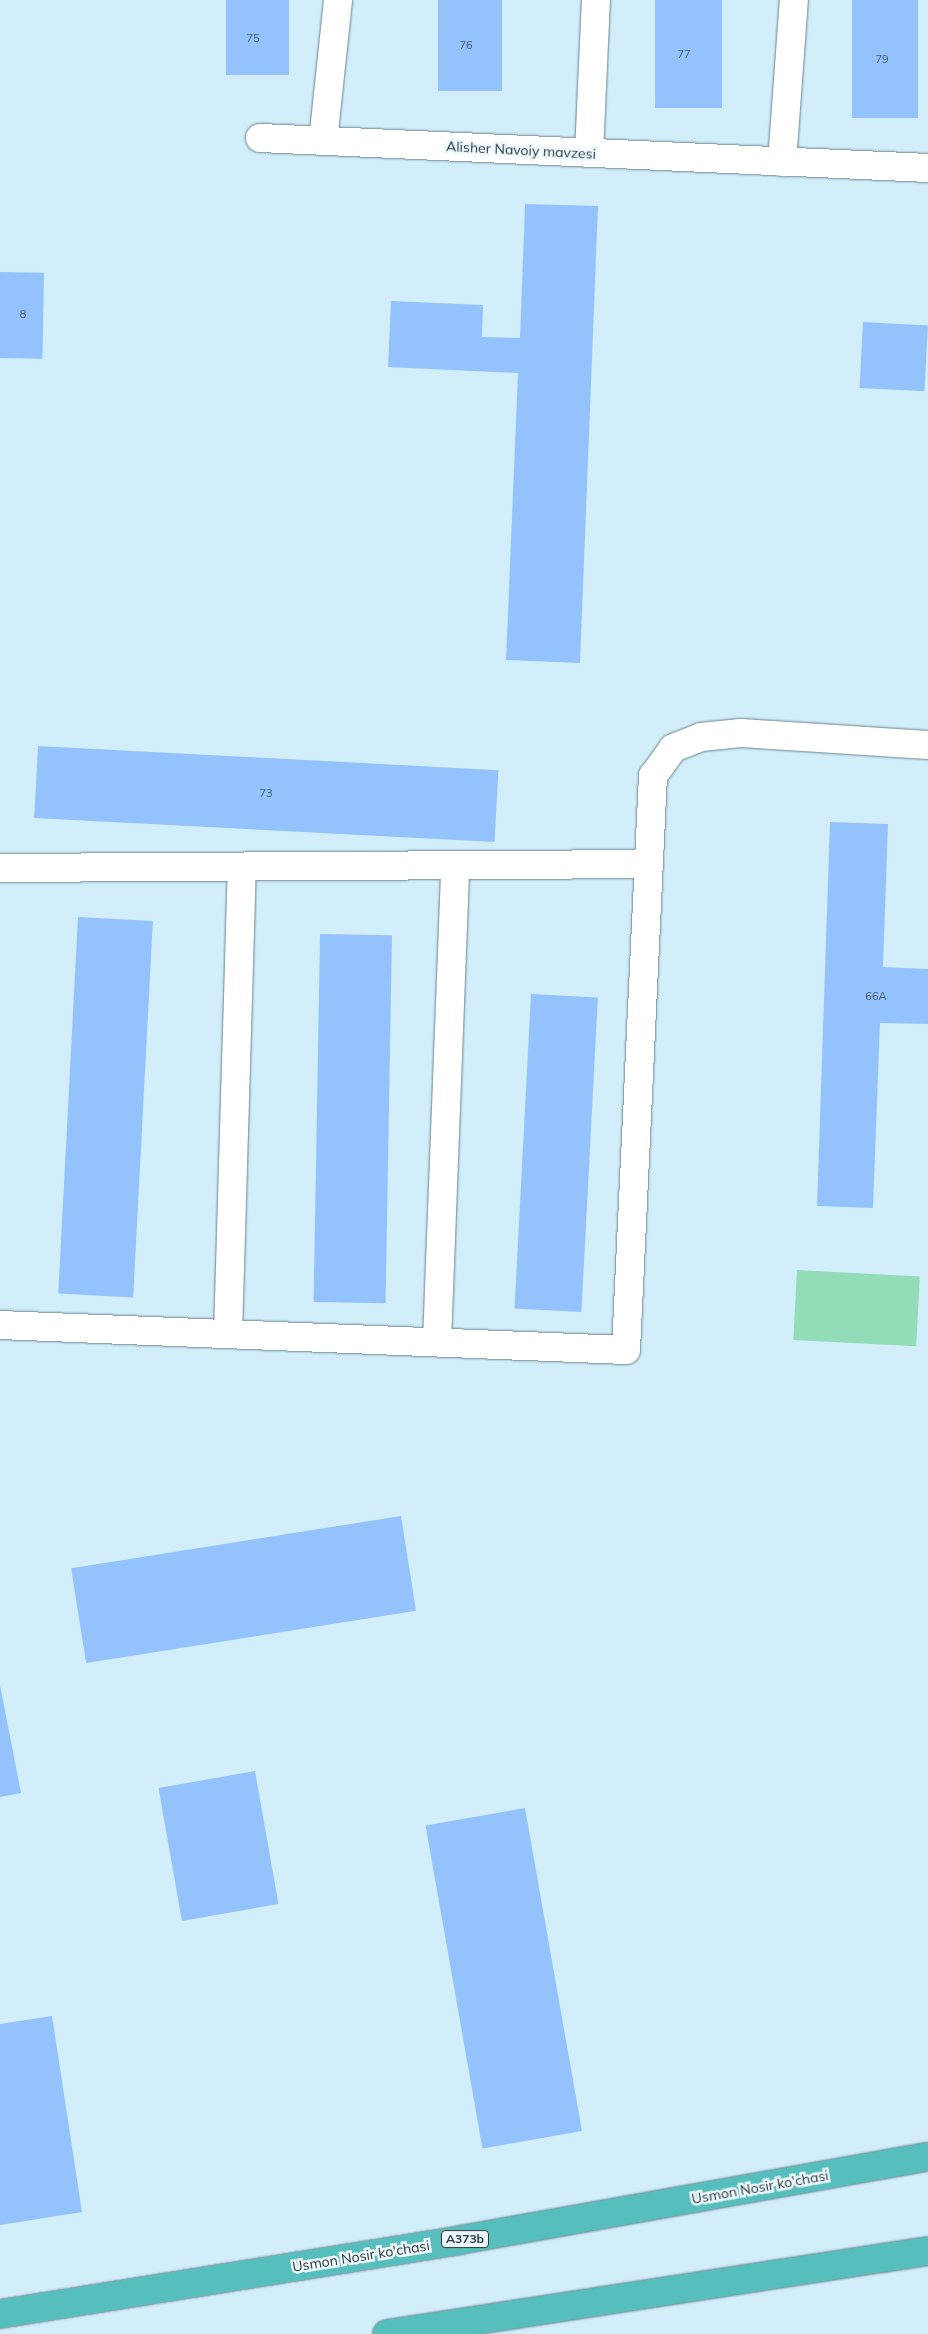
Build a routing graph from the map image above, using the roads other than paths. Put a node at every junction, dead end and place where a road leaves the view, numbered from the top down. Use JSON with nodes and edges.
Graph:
{"nodes":[{"id":1,"x":338,"y":0,"type":"edge"},
{"id":2,"x":596,"y":0,"type":"edge"},
{"id":3,"x":794,"y":0,"type":"edge"},
{"id":4,"x":260,"y":138,"type":"dead end"},
{"id":5,"x":324,"y":141,"type":"junction"},
{"id":6,"x":589,"y":153,"type":"junction"},
{"id":7,"x":782,"y":162,"type":"junction"},
{"id":8,"x":928,"y":168,"type":"edge"},
{"id":9,"x":928,"y":744,"type":"edge"},
{"id":10,"x":648,"y":864,"type":"junction"},
{"id":11,"x":455,"y":866,"type":"junction"},
{"id":12,"x":242,"y":867,"type":"junction"},
{"id":13,"x":0,"y":868,"type":"edge"},
{"id":14,"x":0,"y":1325,"type":"edge"},
{"id":15,"x":228,"y":1334,"type":"junction"},
{"id":16,"x":437,"y":1342,"type":"junction"},
{"id":17,"x":928,"y":2157,"type":"edge"},
{"id":18,"x":928,"y":2251,"type":"edge"},
{"id":19,"x":0,"y":2314,"type":"edge"},
{"id":20,"x":469,"y":2328,"type":"edge"},
{"id":21,"x":387,"y":2334,"type":"edge"}],
"edges":[{"from":1,"to":5,"type":"lane"},
{"from":2,"to":6,"type":"lane"},
{"from":3,"to":7,"type":"lane"},
{"from":4,"to":5,"type":"lane","name":"Alisher Navoiy mavzesi"},
{"from":5,"to":6,"type":"lane","name":"Alisher Navoiy mavzesi"},
{"from":6,"to":7,"type":"lane","name":"Alisher Navoiy mavzesi"},
{"from":7,"to":8,"type":"lane","name":"Alisher Navoiy mavzesi"},
{"from":9,"to":10,"type":"lane"},
{"from":10,"to":11,"type":"lane"},
{"from":10,"to":16,"type":"lane"},
{"from":11,"to":12,"type":"lane"},
{"from":11,"to":16,"type":"lane"},
{"from":12,"to":13,"type":"lane"},
{"from":12,"to":15,"type":"lane"},
{"from":14,"to":15,"type":"lane"},
{"from":15,"to":16,"type":"lane"},
{"from":17,"to":19,"type":"highway","name":"Usmon Nosir ko'chasi","number":"A373b"},
{"from":18,"to":20,"type":"highway"},
{"from":20,"to":21,"type":"highway"}]}
